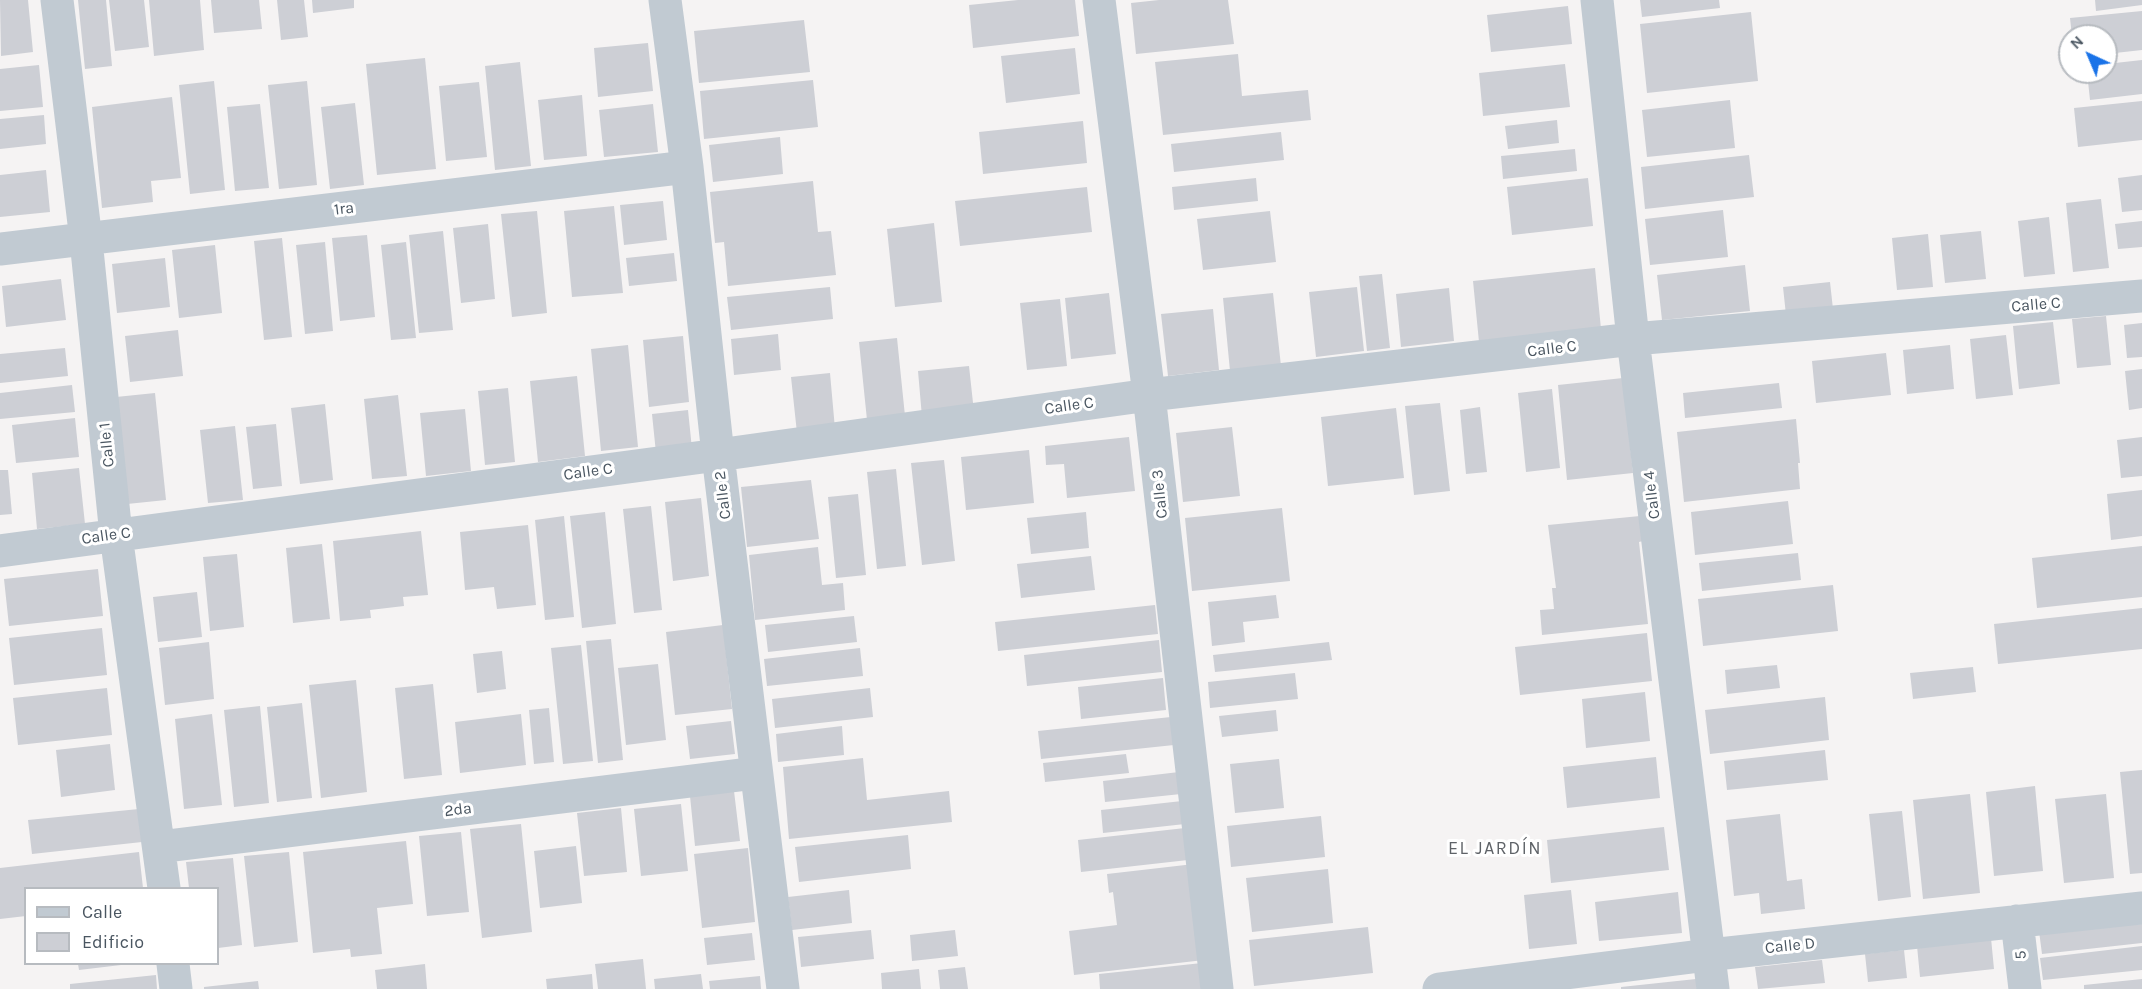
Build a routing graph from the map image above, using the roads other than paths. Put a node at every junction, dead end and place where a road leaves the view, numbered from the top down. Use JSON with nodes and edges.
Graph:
{"nodes":[{"id":1,"x":57,"y":0,"type":"edge"},
{"id":2,"x":665,"y":0,"type":"edge"},
{"id":3,"x":1099,"y":0,"type":"edge"},
{"id":4,"x":1598,"y":0,"type":"edge"},
{"id":5,"x":687,"y":168,"type":"junction"},
{"id":6,"x":86,"y":240,"type":"junction"},
{"id":7,"x":0,"y":249,"type":"edge"},
{"id":8,"x":2142,"y":296,"type":"edge"},
{"id":9,"x":1633,"y":339,"type":"junction"},
{"id":10,"x":1149,"y":395,"type":"junction"},
{"id":11,"x":718,"y":455,"type":"junction"},
{"id":12,"x":116,"y":535,"type":"junction"},
{"id":13,"x":0,"y":551,"type":"edge"},
{"id":14,"x":756,"y":773,"type":"junction"},
{"id":15,"x":159,"y":847,"type":"junction"},
{"id":16,"x":164,"y":887,"type":"edge"},
{"id":17,"x":2142,"y":908,"type":"edge"},
{"id":18,"x":2017,"y":921,"type":"junction"},
{"id":19,"x":1708,"y":955,"type":"junction"},
{"id":20,"x":173,"y":965,"type":"edge"},
{"id":21,"x":176,"y":989,"type":"edge"},
{"id":22,"x":783,"y":989,"type":"edge"},
{"id":23,"x":1217,"y":989,"type":"edge"},
{"id":24,"x":1439,"y":989,"type":"edge"},
{"id":25,"x":1713,"y":989,"type":"edge"},
{"id":26,"x":2025,"y":989,"type":"edge"}],
"edges":[{"from":1,"to":6,"type":"street","name":"Calle 1"},
{"from":2,"to":5,"type":"street","name":"Calle 2"},
{"from":3,"to":10,"type":"street","name":"Calle 3"},
{"from":4,"to":9,"type":"street","name":"Calle 4"},
{"from":5,"to":6,"type":"street","name":"1ra"},
{"from":5,"to":11,"type":"street","name":"Calle 2"},
{"from":6,"to":7,"type":"street","name":"1ra"},
{"from":6,"to":12,"type":"street","name":"Calle 1"},
{"from":8,"to":9,"type":"street","name":"Calle C"},
{"from":9,"to":10,"type":"street","name":"Calle C"},
{"from":9,"to":19,"type":"street","name":"Calle 4"},
{"from":10,"to":11,"type":"street","name":"Calle C"},
{"from":10,"to":23,"type":"street","name":"Calle 3"},
{"from":11,"to":12,"type":"street","name":"Calle C"},
{"from":11,"to":14,"type":"street","name":"Calle 2"},
{"from":12,"to":13,"type":"street","name":"Calle C"},
{"from":12,"to":15,"type":"street","name":"Calle 1"},
{"from":14,"to":15,"type":"street","name":"2da"},
{"from":14,"to":22,"type":"street","name":"Calle 2"},
{"from":15,"to":16,"type":"street","name":"Calle 1"},
{"from":17,"to":18,"type":"street","name":"Calle D"},
{"from":18,"to":19,"type":"street","name":"Calle D"},
{"from":18,"to":26,"type":"street","name":"5"},
{"from":19,"to":24,"type":"street","name":"Calle D"},
{"from":19,"to":25,"type":"street","name":"Calle 4"},
{"from":20,"to":21,"type":"street"}]}
